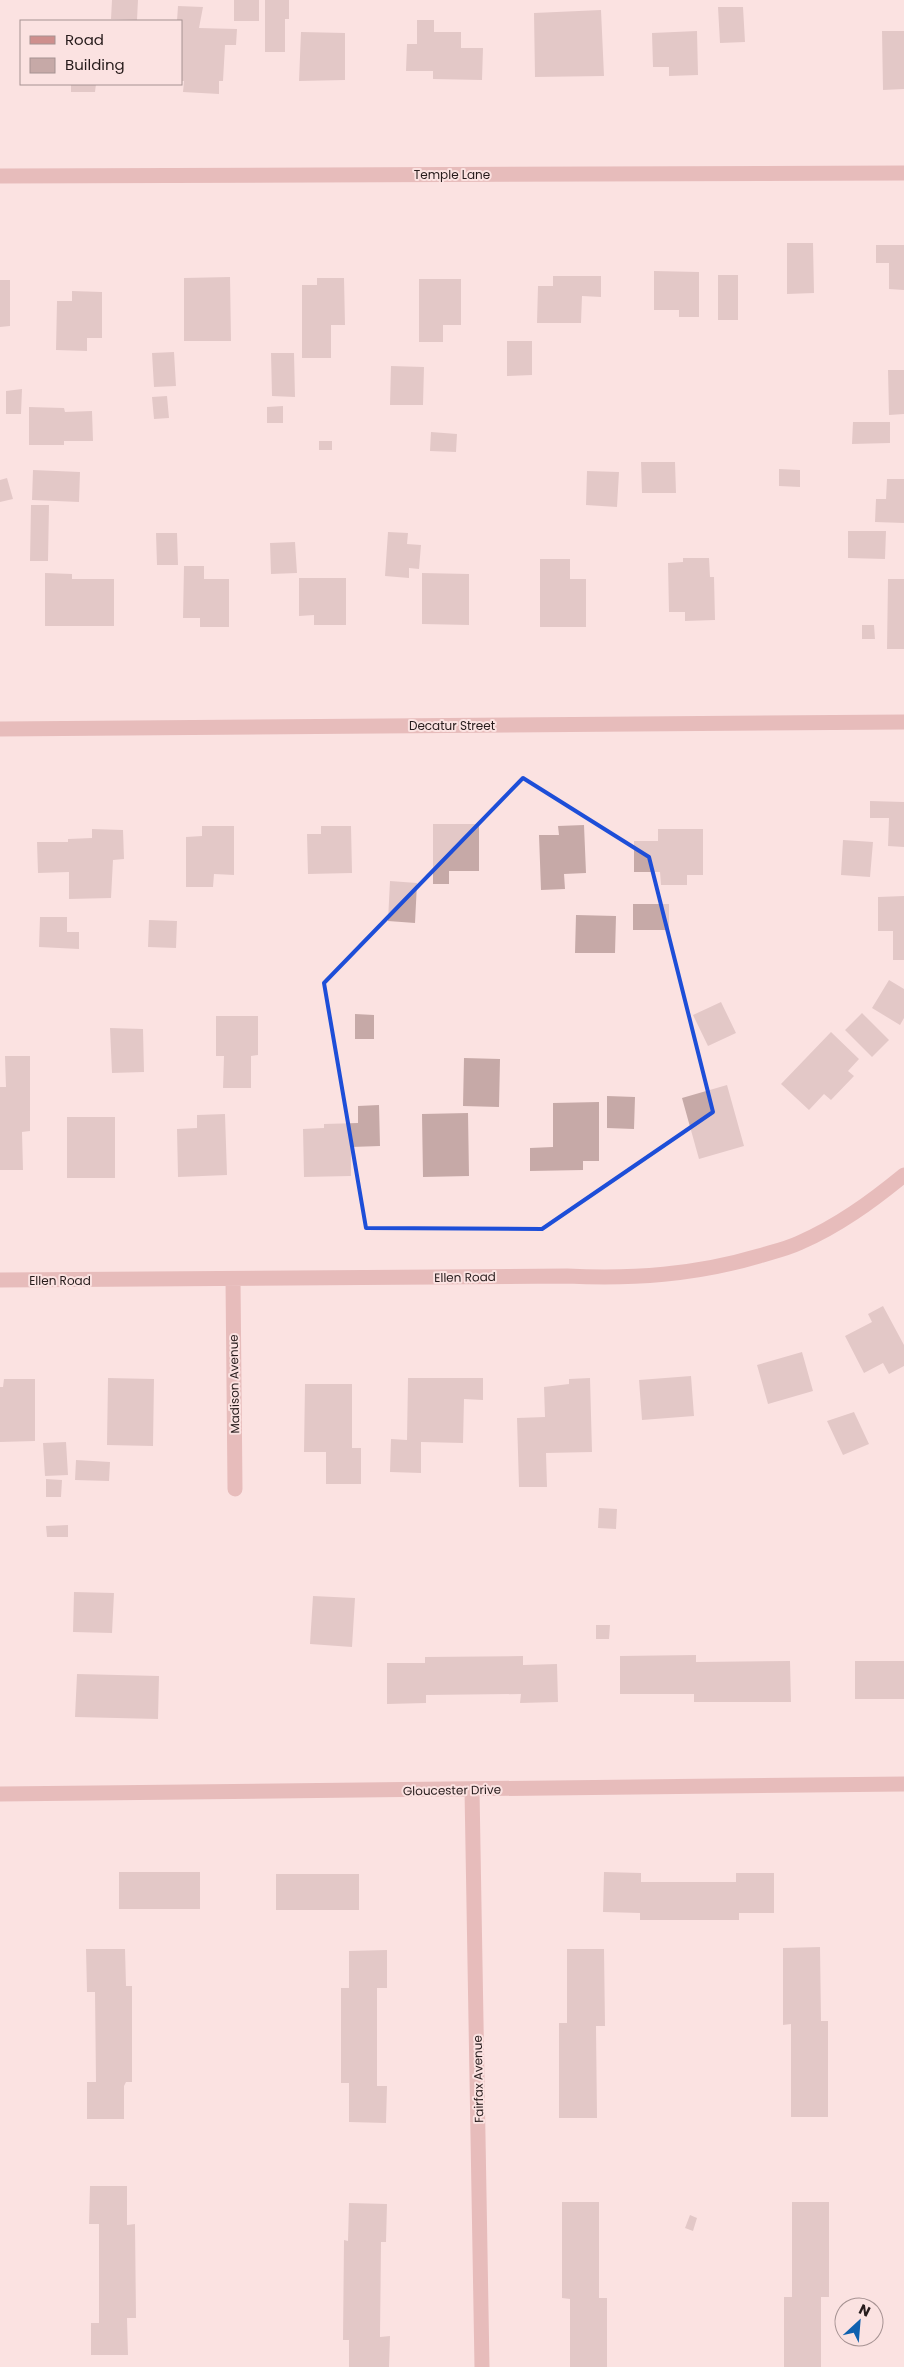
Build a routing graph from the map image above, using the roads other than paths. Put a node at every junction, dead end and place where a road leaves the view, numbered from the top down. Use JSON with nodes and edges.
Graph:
{"nodes":[{"id":1,"x":904,"y":173,"type":"edge"},
{"id":2,"x":0,"y":176,"type":"edge"},
{"id":3,"x":904,"y":722,"type":"edge"},
{"id":4,"x":0,"y":729,"type":"edge"},
{"id":5,"x":904,"y":1175,"type":"edge"},
{"id":6,"x":0,"y":1280,"type":"edge"},
{"id":7,"x":233,"y":1280,"type":"junction"},
{"id":8,"x":235,"y":1489,"type":"dead end"},
{"id":9,"x":904,"y":1784,"type":"edge"},
{"id":10,"x":472,"y":1790,"type":"junction"},
{"id":11,"x":0,"y":1794,"type":"edge"},
{"id":12,"x":482,"y":2367,"type":"edge"}],
"edges":[{"from":1,"to":2,"type":"street","name":"Temple Lane"},
{"from":3,"to":4,"type":"street","name":"Decatur Street"},
{"from":5,"to":7,"type":"street","name":"Ellen Road"},
{"from":6,"to":7,"type":"street","name":"Ellen Road"},
{"from":7,"to":8,"type":"street","name":"Madison Avenue"},
{"from":9,"to":10,"type":"street","name":"Gloucester Drive"},
{"from":10,"to":11,"type":"street","name":"Gloucester Drive"},
{"from":10,"to":12,"type":"street","name":"Fairfax Avenue"}]}
